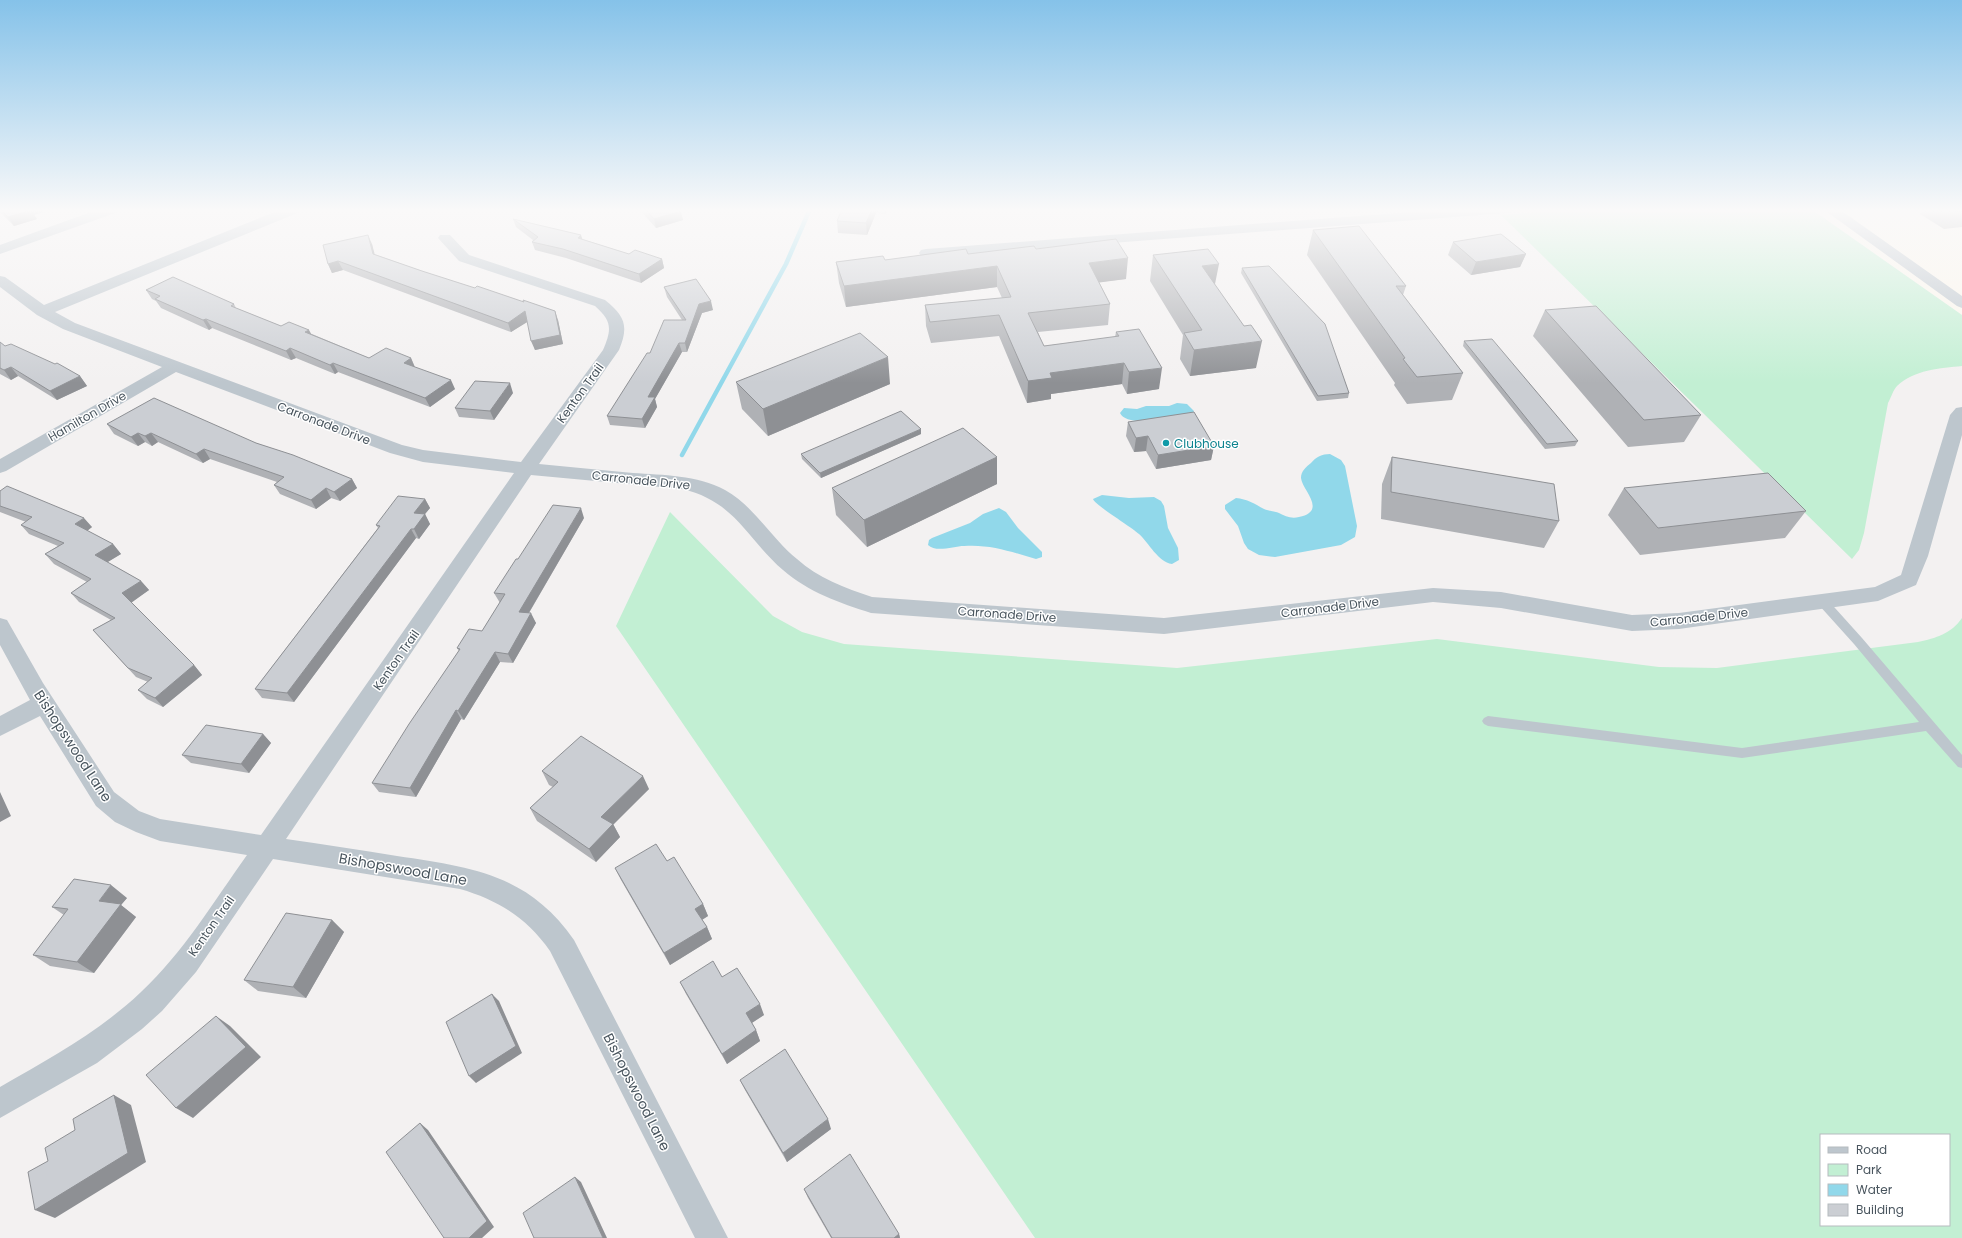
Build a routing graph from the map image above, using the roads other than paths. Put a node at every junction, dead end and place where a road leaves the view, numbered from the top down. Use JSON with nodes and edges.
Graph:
{"nodes":[{"id":1,"x":151,"y":267,"type":"edge"},
{"id":2,"x":491,"y":267,"type":"edge"},
{"id":3,"x":1911,"y":267,"type":"edge"},
{"id":4,"x":0,"y":280,"type":"edge"},
{"id":5,"x":1962,"y":303,"type":"edge"},
{"id":6,"x":42,"y":312,"type":"junction"},
{"id":7,"x":175,"y":366,"type":"junction"},
{"id":8,"x":1962,"y":412,"type":"edge"},
{"id":9,"x":0,"y":467,"type":"edge"},
{"id":10,"x":526,"y":469,"type":"junction"},
{"id":11,"x":1822,"y":601,"type":"junction"},
{"id":12,"x":0,"y":626,"type":"edge"},
{"id":13,"x":45,"y":703,"type":"junction"},
{"id":14,"x":1488,"y":721,"type":"dead end"},
{"id":15,"x":1928,"y":726,"type":"junction"},
{"id":16,"x":0,"y":727,"type":"edge"},
{"id":17,"x":1962,"y":763,"type":"edge"},
{"id":18,"x":268,"y":846,"type":"junction"},
{"id":19,"x":0,"y":1103,"type":"edge"},
{"id":20,"x":712,"y":1238,"type":"edge"}],
"edges":[{"from":1,"to":6,"type":"street"},
{"from":2,"to":10,"type":"street","name":"Kenton Trail"},
{"from":3,"to":5,"type":"street"},
{"from":4,"to":6,"type":"street","name":"Carronade Drive"},
{"from":6,"to":7,"type":"street","name":"Carronade Drive"},
{"from":7,"to":9,"type":"street","name":"Hamilton Drive"},
{"from":7,"to":10,"type":"street","name":"Carronade Drive"},
{"from":8,"to":11,"type":"street","name":"Carronade Drive"},
{"from":10,"to":11,"type":"street","name":"Carronade Drive"},
{"from":10,"to":18,"type":"street","name":"Kenton Trail"},
{"from":11,"to":15,"type":"lane"},
{"from":12,"to":13,"type":"street","name":"Bishopswood Lane"},
{"from":13,"to":16,"type":"street"},
{"from":13,"to":18,"type":"street","name":"Bishopswood Lane"},
{"from":14,"to":15,"type":"lane"},
{"from":15,"to":17,"type":"lane"},
{"from":18,"to":19,"type":"street","name":"Kenton Trail"},
{"from":18,"to":20,"type":"street","name":"Bishopswood Lane"}]}
